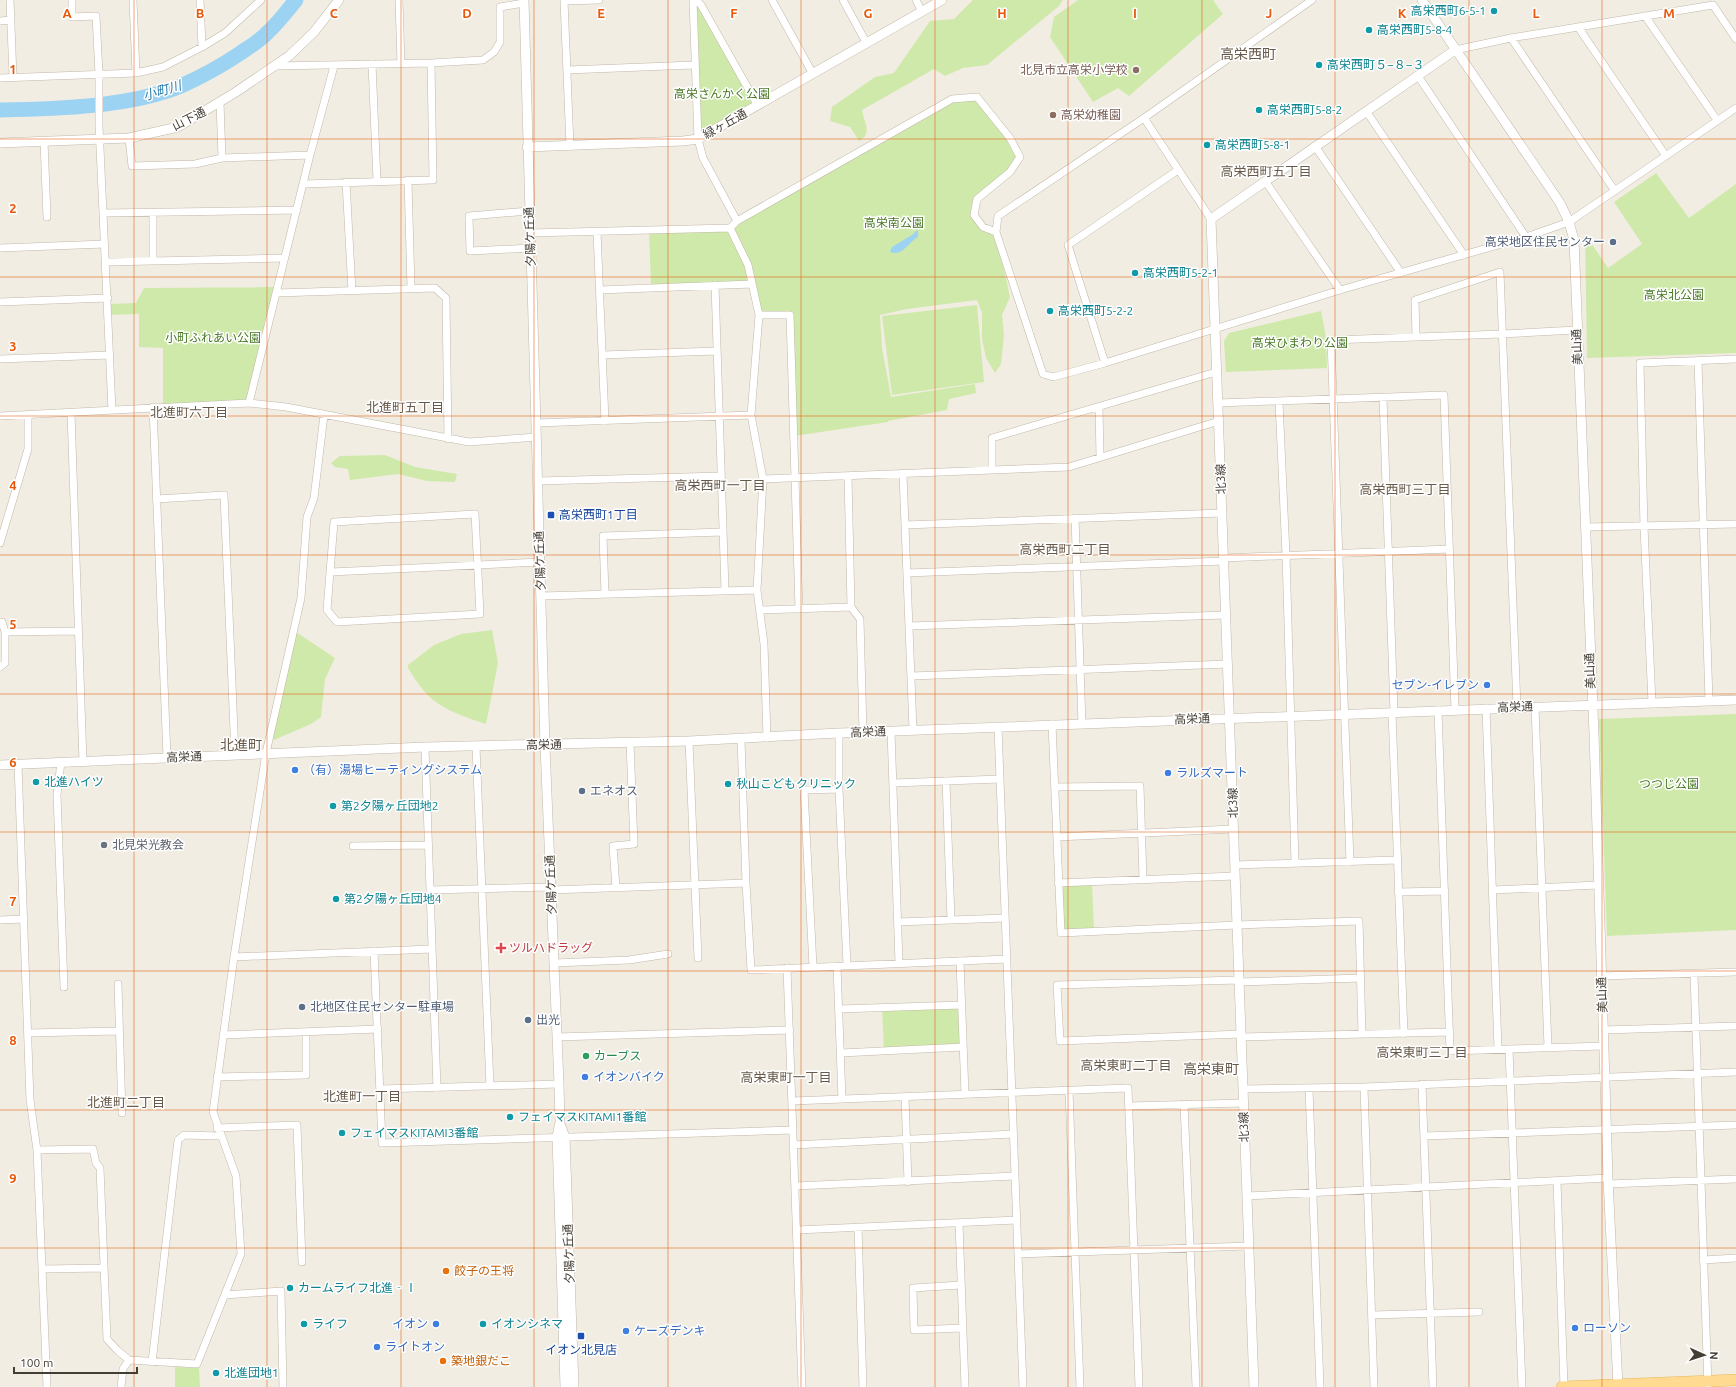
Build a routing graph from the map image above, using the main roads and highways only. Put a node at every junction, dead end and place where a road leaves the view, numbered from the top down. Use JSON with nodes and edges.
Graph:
{"nodes":[{"id":1,"x":1736,"y":1380,"type":"edge"},
{"id":2,"x":1708,"y":1384,"type":"edge"},
{"id":3,"x":1618,"y":1386,"type":"edge"},
{"id":4,"x":1563,"y":1387,"type":"edge"}],
"edges":[{"from":1,"to":2,"type":"main road"},
{"from":2,"to":3,"type":"main road"},
{"from":3,"to":4,"type":"main road"}]}
